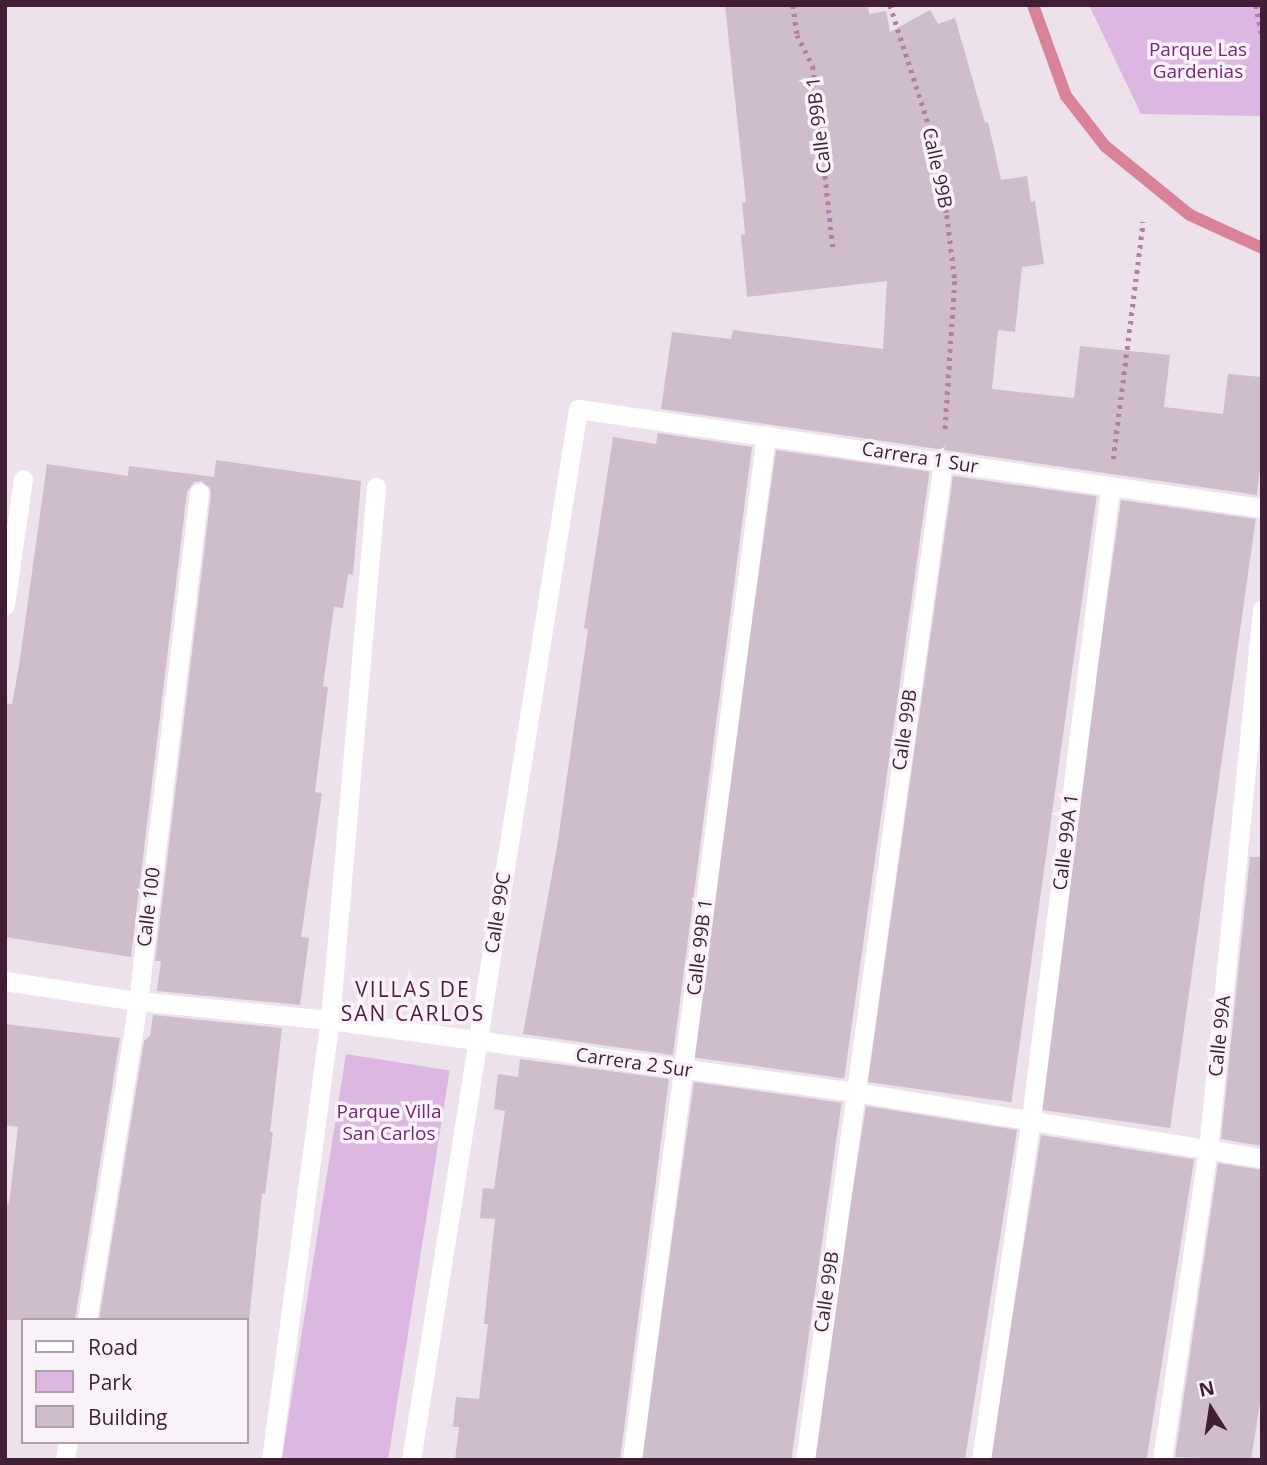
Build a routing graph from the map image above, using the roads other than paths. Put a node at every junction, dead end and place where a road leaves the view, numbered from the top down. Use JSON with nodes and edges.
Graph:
{"nodes":[{"id":1,"x":578,"y":409,"type":"joint"},
{"id":2,"x":766,"y":435,"type":"junction"},
{"id":3,"x":943,"y":462,"type":"junction"},
{"id":4,"x":23,"y":480,"type":"dead end"},
{"id":5,"x":376,"y":487,"type":"dead end"},
{"id":6,"x":1110,"y":488,"type":"junction"},
{"id":7,"x":199,"y":493,"type":"dead end"},
{"id":8,"x":1262,"y":508,"type":"edge"},
{"id":9,"x":5,"y":605,"type":"edge"},
{"id":10,"x":1262,"y":610,"type":"edge"},
{"id":11,"x":5,"y":981,"type":"edge"},
{"id":12,"x":138,"y":1001,"type":"junction"},
{"id":13,"x":330,"y":1020,"type":"junction"},
{"id":14,"x":477,"y":1041,"type":"junction"},
{"id":15,"x":684,"y":1070,"type":"junction"},
{"id":16,"x":853,"y":1092,"type":"junction"},
{"id":17,"x":1031,"y":1119,"type":"junction"},
{"id":18,"x":1208,"y":1150,"type":"junction"},
{"id":19,"x":1262,"y":1158,"type":"edge"},
{"id":20,"x":87,"y":1318,"type":"edge"},
{"id":21,"x":271,"y":1460,"type":"edge"},
{"id":22,"x":411,"y":1460,"type":"edge"},
{"id":23,"x":632,"y":1460,"type":"edge"},
{"id":24,"x":805,"y":1460,"type":"edge"},
{"id":25,"x":981,"y":1460,"type":"edge"},
{"id":26,"x":1162,"y":1460,"type":"edge"}],
"edges":[{"from":1,"to":2,"type":"street","name":"Carrera 1 Sur"},
{"from":1,"to":14,"type":"street","name":"Calle 99C"},
{"from":2,"to":3,"type":"street","name":"Carrera 1 Sur"},
{"from":2,"to":15,"type":"street","name":"Calle 99B 1"},
{"from":3,"to":6,"type":"street","name":"Carrera 1 Sur"},
{"from":3,"to":16,"type":"street","name":"Calle 99B"},
{"from":4,"to":9,"type":"street"},
{"from":5,"to":13,"type":"street"},
{"from":6,"to":8,"type":"street","name":"Carrera 1 Sur"},
{"from":6,"to":17,"type":"street","name":"Calle 99A 1"},
{"from":7,"to":12,"type":"street","name":"Calle 100"},
{"from":10,"to":18,"type":"street","name":"Calle 99A"},
{"from":11,"to":12,"type":"street","name":"Carrera 2 Sur"},
{"from":12,"to":13,"type":"street","name":"Carrera 2 Sur"},
{"from":12,"to":20,"type":"street","name":"Calle 100"},
{"from":13,"to":14,"type":"street","name":"Carrera 2 Sur"},
{"from":13,"to":21,"type":"street"},
{"from":14,"to":15,"type":"street","name":"Carrera 2 Sur"},
{"from":14,"to":22,"type":"street","name":"Calle 99C"},
{"from":15,"to":16,"type":"street","name":"Carrera 2 Sur"},
{"from":15,"to":23,"type":"street","name":"Calle 99B 1"},
{"from":16,"to":17,"type":"street","name":"Carrera 2 Sur"},
{"from":16,"to":24,"type":"street","name":"Calle 99B"},
{"from":17,"to":18,"type":"street","name":"Carrera 2 Sur"},
{"from":17,"to":25,"type":"street","name":"Calle 99A 1"},
{"from":18,"to":19,"type":"street","name":"Carrera 2 Sur"},
{"from":18,"to":26,"type":"street","name":"Calle 99A"}]}
